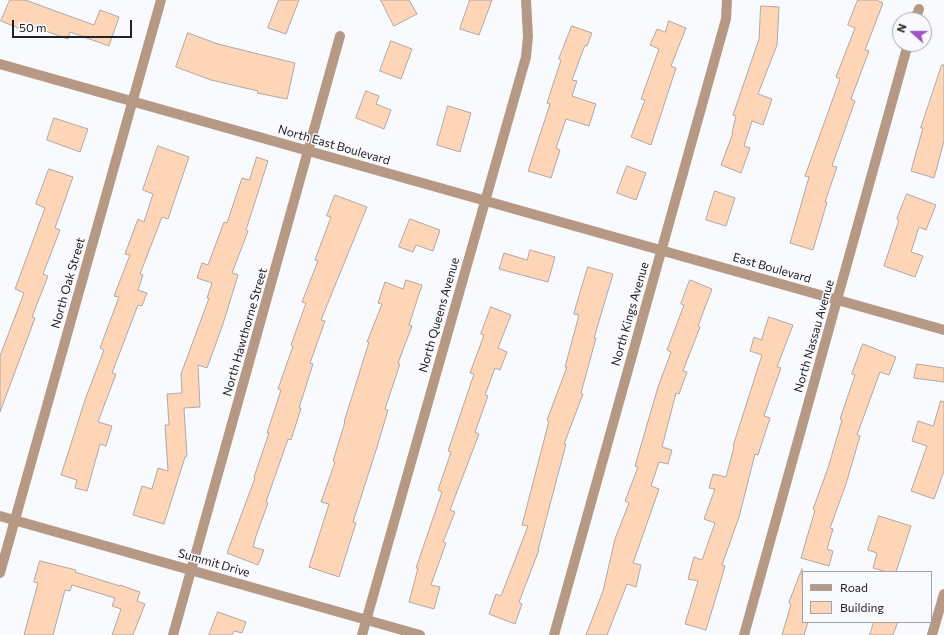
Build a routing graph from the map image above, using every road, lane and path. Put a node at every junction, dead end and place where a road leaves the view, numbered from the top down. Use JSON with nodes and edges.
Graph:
{"nodes":[{"id":1,"x":161,"y":0,"type":"edge"},
{"id":2,"x":526,"y":0,"type":"edge"},
{"id":3,"x":727,"y":0,"type":"edge"},
{"id":4,"x":919,"y":9,"type":"dead end"},
{"id":5,"x":918,"y":12,"type":"edge"},
{"id":6,"x":340,"y":36,"type":"dead end"},
{"id":7,"x":906,"y":52,"type":"edge"},
{"id":8,"x":0,"y":64,"type":"edge"},
{"id":9,"x":132,"y":101,"type":"junction"},
{"id":10,"x":308,"y":151,"type":"junction"},
{"id":11,"x":484,"y":200,"type":"junction"},
{"id":12,"x":661,"y":250,"type":"junction"},
{"id":13,"x":837,"y":300,"type":"junction"},
{"id":14,"x":944,"y":330,"type":"edge"},
{"id":15,"x":0,"y":516,"type":"edge"},
{"id":16,"x":15,"y":520,"type":"junction"},
{"id":17,"x":192,"y":570,"type":"junction"},
{"id":18,"x":0,"y":573,"type":"edge"},
{"id":19,"x":944,"y":594,"type":"edge"},
{"id":20,"x":366,"y":619,"type":"junction"},
{"id":21,"x":173,"y":635,"type":"edge"},
{"id":22,"x":362,"y":635,"type":"edge"},
{"id":23,"x":420,"y":635,"type":"edge"},
{"id":24,"x":554,"y":635,"type":"edge"},
{"id":25,"x":744,"y":635,"type":"edge"},
{"id":26,"x":932,"y":635,"type":"edge"}],
"edges":[{"from":1,"to":9,"type":"street","name":"North Oak Street"},
{"from":2,"to":11,"type":"street","name":"North Queens Avenue"},
{"from":3,"to":12,"type":"street","name":"North Kings Avenue"},
{"from":4,"to":5,"type":"street"},
{"from":6,"to":10,"type":"street","name":"North Hawthorne Street"},
{"from":7,"to":13,"type":"street","name":"North Nassau Avenue"},
{"from":8,"to":9,"type":"street","name":"North East Boulevard"},
{"from":9,"to":10,"type":"street","name":"North East Boulevard"},
{"from":9,"to":16,"type":"street","name":"North Oak Street"},
{"from":10,"to":11,"type":"street","name":"North East Boulevard"},
{"from":10,"to":17,"type":"street","name":"North Hawthorne Street"},
{"from":11,"to":12,"type":"street","name":"North East Boulevard"},
{"from":11,"to":20,"type":"street","name":"North Queens Avenue"},
{"from":12,"to":13,"type":"street","name":"East Boulevard"},
{"from":12,"to":24,"type":"street","name":"North Kings Avenue"},
{"from":13,"to":14,"type":"street","name":"East Boulevard"},
{"from":13,"to":25,"type":"street","name":"North Nassau Avenue"},
{"from":15,"to":16,"type":"street","name":"Summit Drive"},
{"from":16,"to":17,"type":"street","name":"Summit Drive"},
{"from":16,"to":18,"type":"street","name":"North Oak Street"},
{"from":17,"to":20,"type":"street","name":"Summit Drive"},
{"from":17,"to":21,"type":"street","name":"North Hawthorne Street"},
{"from":19,"to":26,"type":"street"},
{"from":20,"to":22,"type":"street","name":"North Queens Avenue"},
{"from":20,"to":23,"type":"street","name":"Summit Drive"}]}
